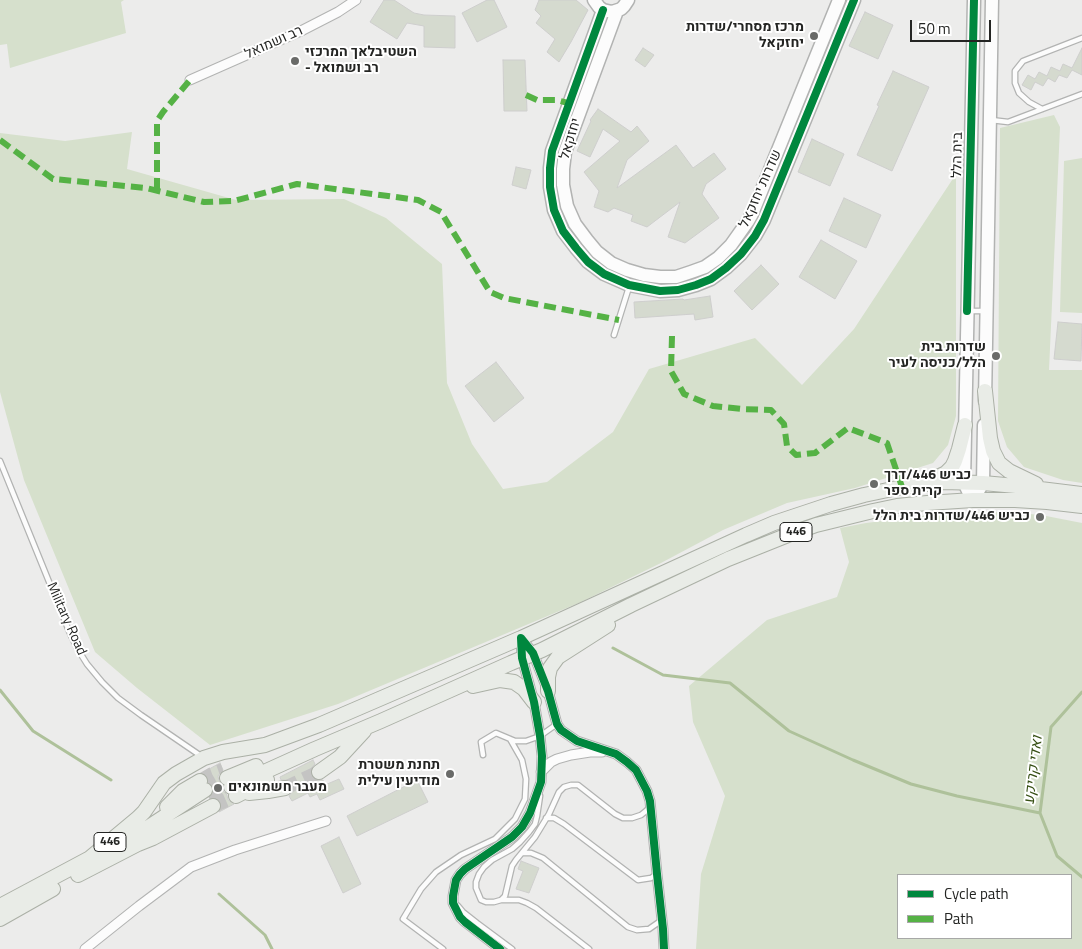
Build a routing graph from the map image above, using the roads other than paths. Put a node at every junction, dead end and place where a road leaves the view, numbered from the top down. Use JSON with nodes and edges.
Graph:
{"nodes":[{"id":1,"x":356,"y":0,"type":"edge"},
{"id":2,"x":594,"y":0,"type":"edge"},
{"id":3,"x":628,"y":0,"type":"edge"},
{"id":4,"x":839,"y":0,"type":"edge"},
{"id":5,"x":854,"y":0,"type":"edge"},
{"id":6,"x":974,"y":0,"type":"edge"},
{"id":7,"x":992,"y":2,"type":"edge"},
{"id":8,"x":604,"y":10,"type":"junction"},
{"id":9,"x":617,"y":11,"type":"junction"},
{"id":10,"x":1082,"y":38,"type":"edge"},
{"id":11,"x":190,"y":80,"type":"dead end"},
{"id":12,"x":802,"y":90,"type":"junction"},
{"id":13,"x":1082,"y":94,"type":"edge"},
{"id":14,"x":815,"y":95,"type":"junction"},
{"id":15,"x":1042,"y":109,"type":"junction"},
{"id":16,"x":990,"y":120,"type":"junction"},
{"id":17,"x":634,"y":272,"type":"junction"},
{"id":18,"x":629,"y":286,"type":"junction"},
{"id":19,"x":967,"y":311,"type":"junction"},
{"id":20,"x":987,"y":311,"type":"junction"},
{"id":21,"x":614,"y":335,"type":"dead end"},
{"id":22,"x":985,"y":391,"type":"junction"},
{"id":23,"x":965,"y":425,"type":"junction"},
{"id":24,"x":0,"y":461,"type":"edge"},
{"id":25,"x":964,"y":482,"type":"junction"},
{"id":26,"x":983,"y":483,"type":"junction"},
{"id":27,"x":917,"y":485,"type":"junction"},
{"id":28,"x":1051,"y":490,"type":"junction"},
{"id":29,"x":1082,"y":494,"type":"edge"},
{"id":30,"x":973,"y":500,"type":"junction"},
{"id":31,"x":1082,"y":506,"type":"edge"},
{"id":32,"x":658,"y":592,"type":"junction"},
{"id":33,"x":521,"y":638,"type":"junction"},
{"id":34,"x":527,"y":656,"type":"junction"},
{"id":35,"x":451,"y":690,"type":"junction"},
{"id":36,"x":548,"y":691,"type":"junction"},
{"id":37,"x":534,"y":702,"type":"junction"},
{"id":38,"x":381,"y":721,"type":"junction"},
{"id":39,"x":557,"y":724,"type":"junction"},
{"id":40,"x":366,"y":729,"type":"junction"},
{"id":41,"x":540,"y":736,"type":"junction"},
{"id":42,"x":510,"y":739,"type":"junction"},
{"id":43,"x":610,"y":752,"type":"junction"},
{"id":44,"x":483,"y":755,"type":"dead end"},
{"id":45,"x":204,"y":758,"type":"junction"},
{"id":46,"x":319,"y":772,"type":"tunnel mouth"},
{"id":47,"x":542,"y":772,"type":"junction"},
{"id":48,"x":541,"y":782,"type":"junction"},
{"id":49,"x":232,"y":785,"type":"junction"},
{"id":50,"x":285,"y":788,"type":"tunnel mouth"},
{"id":51,"x":650,"y":806,"type":"junction"},
{"id":52,"x":546,"y":818,"type":"junction"},
{"id":53,"x":326,"y":821,"type":"dead end"},
{"id":54,"x":522,"y":853,"type":"junction"},
{"id":55,"x":657,"y":874,"type":"junction"},
{"id":56,"x":77,"y":876,"type":"junction"},
{"id":57,"x":452,"y":896,"type":"junction"},
{"id":58,"x":501,"y":900,"type":"junction"},
{"id":59,"x":0,"y":906,"type":"edge"},
{"id":60,"x":0,"y":919,"type":"edge"},
{"id":61,"x":662,"y":920,"type":"junction"},
{"id":62,"x":85,"y":949,"type":"edge"},
{"id":63,"x":444,"y":949,"type":"edge"},
{"id":64,"x":500,"y":949,"type":"edge"},
{"id":65,"x":512,"y":949,"type":"edge"},
{"id":66,"x":589,"y":949,"type":"edge"},
{"id":67,"x":664,"y":949,"type":"edge"}],
"edges":[{"from":1,"to":11,"type":"street","name":"רב ושמואל"},
{"from":2,"to":8,"type":"street"},
{"from":3,"to":9,"type":"street"},
{"from":4,"to":12,"type":"street","name":"שדרות יחזקאל"},
{"from":5,"to":14,"type":"street","name":"שדרות יחזקאל"},
{"from":6,"to":19,"type":"street","name":"בית הלל"},
{"from":7,"to":16,"type":"street"},
{"from":8,"to":9,"type":"street"},
{"from":8,"to":18,"type":"street","name":"שדרות יחזקאל"},
{"from":9,"to":17,"type":"street","name":"יחזקאל"},
{"from":10,"to":15,"type":"lane"},
{"from":12,"to":14,"type":"street"},
{"from":12,"to":17,"type":"street","name":"שדרות יחזקאל"},
{"from":13,"to":15,"type":"lane"},
{"from":14,"to":18,"type":"street","name":"שדרות יחזקאל"},
{"from":15,"to":16,"type":"lane"},
{"from":16,"to":20,"type":"street"},
{"from":17,"to":18,"type":"street"},
{"from":18,"to":21,"type":"lane"},
{"from":19,"to":20,"type":"lane"},
{"from":19,"to":23,"type":"street","name":"בית הלל"},
{"from":20,"to":22,"type":"street"},
{"from":22,"to":26,"type":"street"},
{"from":22,"to":28,"type":"main road"},
{"from":23,"to":25,"type":"street","name":"בית הלל"},
{"from":23,"to":27,"type":"main road"},
{"from":24,"to":45,"type":"lane","name":"Military Road"},
{"from":25,"to":26,"type":"main road","number":"446"},
{"from":25,"to":27,"type":"main road","number":"446"},
{"from":25,"to":30,"type":"street"},
{"from":26,"to":28,"type":"main road","number":"446"},
{"from":26,"to":30,"type":"street"},
{"from":27,"to":33,"type":"main road","number":"446"},
{"from":28,"to":29,"type":"main road","number":"446"},
{"from":30,"to":31,"type":"main road","number":"446"},
{"from":30,"to":32,"type":"main road","number":"446"},
{"from":32,"to":34,"type":"main road","number":"446"},
{"from":32,"to":36,"type":"main road"},
{"from":33,"to":34,"type":"street"},
{"from":33,"to":45,"type":"main road","number":"446"},
{"from":34,"to":35,"type":"main road","number":"446"},
{"from":34,"to":36,"type":"street"},
{"from":34,"to":37,"type":"street"},
{"from":35,"to":37,"type":"main road"},
{"from":35,"to":38,"type":"main road","number":"446"},
{"from":36,"to":39,"type":"street"},
{"from":37,"to":41,"type":"street"},
{"from":38,"to":40,"type":"main road","number":"446"},
{"from":38,"to":49,"type":"main road","number":"446"},
{"from":38,"to":49,"type":"main road","number":"446"},
{"from":39,"to":41,"type":"lane"},
{"from":39,"to":43,"type":"street"},
{"from":40,"to":46,"type":"main road","number":"446"},
{"from":40,"to":49,"type":"main road","number":"446"},
{"from":41,"to":42,"type":"lane"},
{"from":41,"to":47,"type":"street"},
{"from":42,"to":44,"type":"lane"},
{"from":42,"to":63,"type":"lane"},
{"from":43,"to":47,"type":"street"},
{"from":43,"to":51,"type":"street"},
{"from":45,"to":59,"type":"main road","number":"446"},
{"from":47,"to":48,"type":"street"},
{"from":48,"to":57,"type":"street"},
{"from":48,"to":58,"type":"lane"},
{"from":49,"to":50,"type":"main road"},
{"from":51,"to":52,"type":"lane"},
{"from":51,"to":55,"type":"street"},
{"from":52,"to":54,"type":"lane"},
{"from":52,"to":55,"type":"lane"},
{"from":53,"to":62,"type":"street"},
{"from":54,"to":58,"type":"lane"},
{"from":54,"to":61,"type":"lane"},
{"from":55,"to":61,"type":"street"},
{"from":56,"to":56,"type":"main road","number":"446"},
{"from":56,"to":60,"type":"main road","number":"446"},
{"from":57,"to":64,"type":"street"},
{"from":57,"to":65,"type":"lane"},
{"from":58,"to":66,"type":"lane"},
{"from":61,"to":67,"type":"street"}]}
